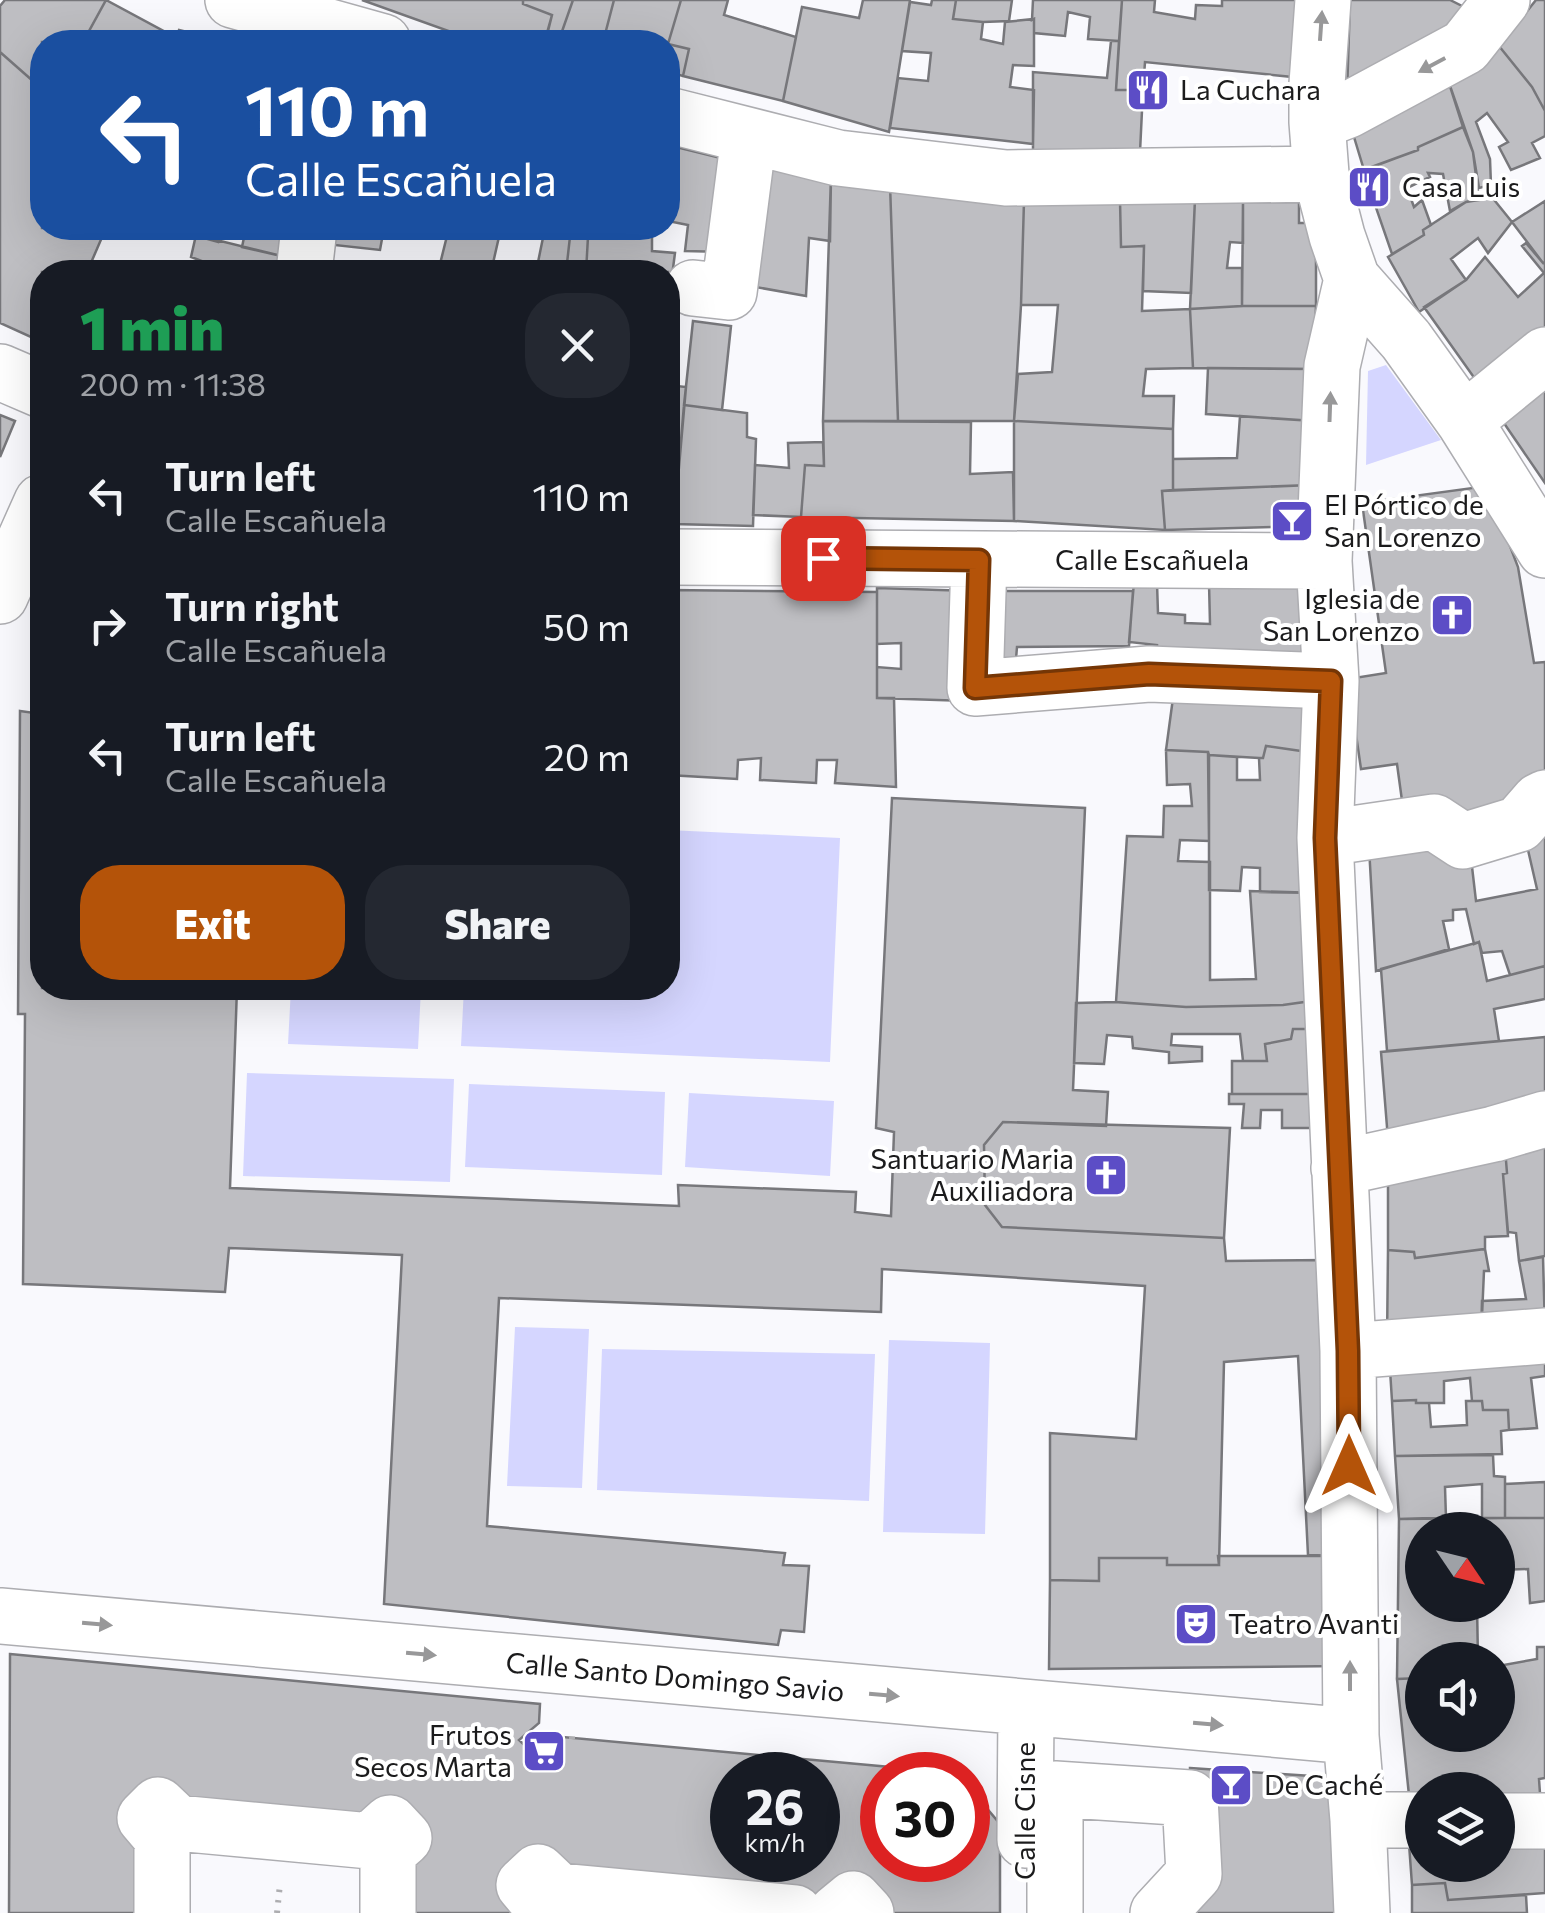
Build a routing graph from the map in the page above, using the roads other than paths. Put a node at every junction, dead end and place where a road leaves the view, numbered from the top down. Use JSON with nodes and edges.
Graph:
{"nodes":[{"id":1,"x":1323,"y":0,"type":"edge"},
{"id":2,"x":1502,"y":0,"type":"edge"},
{"id":3,"x":239,"y":1,"type":"edge"},
{"id":4,"x":324,"y":30,"type":"edge"},
{"id":5,"x":680,"y":118,"type":"edge"},
{"id":6,"x":749,"y":136,"type":"junction"},
{"id":7,"x":1319,"y":148,"type":"junction"},
{"id":8,"x":1352,"y":279,"type":"junction"},
{"id":9,"x":693,"y":288,"type":"dead end"},
{"id":10,"x":1545,"y":355,"type":"edge"},
{"id":11,"x":0,"y":372,"type":"edge"},
{"id":12,"x":30,"y":385,"type":"edge"},
{"id":13,"x":1464,"y":421,"type":"junction"},
{"id":14,"x":30,"y":529,"type":"edge"},
{"id":15,"x":1545,"y":550,"type":"edge"},
{"id":16,"x":680,"y":557,"type":"edge"},
{"id":17,"x":979,"y":560,"type":"junction"},
{"id":18,"x":1324,"y":560,"type":"junction"},
{"id":19,"x":0,"y":596,"type":"edge"},
{"id":20,"x":1331,"y":681,"type":"junction"},
{"id":21,"x":1545,"y":798,"type":"edge"},
{"id":22,"x":1325,"y":838,"type":"junction"},
{"id":23,"x":1545,"y":1119,"type":"edge"},
{"id":24,"x":1339,"y":1168,"type":"junction"},
{"id":25,"x":1545,"y":1336,"type":"edge"},
{"id":26,"x":1348,"y":1351,"type":"junction"},
{"id":27,"x":0,"y":1616,"type":"edge"},
{"id":28,"x":1026,"y":1708,"type":"junction"},
{"id":29,"x":1351,"y":1736,"type":"junction"},
{"id":30,"x":1358,"y":1820,"type":"junction"},
{"id":31,"x":1405,"y":1820,"type":"edge"},
{"id":32,"x":1515,"y":1821,"type":"edge"},
{"id":33,"x":1545,"y":1822,"type":"edge"},
{"id":34,"x":162,"y":1913,"type":"edge"},
{"id":35,"x":388,"y":1913,"type":"edge"},
{"id":36,"x":541,"y":1913,"type":"edge"},
{"id":37,"x":795,"y":1913,"type":"edge"},
{"id":38,"x":836,"y":1913,"type":"edge"},
{"id":39,"x":866,"y":1913,"type":"edge"},
{"id":40,"x":1025,"y":1913,"type":"edge"},
{"id":41,"x":1055,"y":1913,"type":"edge"},
{"id":42,"x":1158,"y":1913,"type":"edge"},
{"id":43,"x":1362,"y":1913,"type":"edge"}],
"edges":[{"from":7,"to":1,"type":"street","one_way":true},
{"from":2,"to":7,"type":"street","one_way":true},
{"from":3,"to":4,"type":"street"},
{"from":5,"to":6,"type":"street"},
{"from":6,"to":7,"type":"street"},
{"from":6,"to":9,"type":"street"},
{"from":7,"to":8,"type":"street"},
{"from":8,"to":13,"type":"street"},
{"from":18,"to":8,"type":"street","one_way":true},
{"from":10,"to":13,"type":"street"},
{"from":11,"to":12,"type":"street"},
{"from":13,"to":15,"type":"street"},
{"from":14,"to":19,"type":"street"},
{"from":16,"to":17,"type":"street","name":"Calle Escañuela"},
{"from":17,"to":18,"type":"street","name":"Calle Escañuela"},
{"from":17,"to":20,"type":"street"},
{"from":18,"to":20,"type":"street"},
{"from":20,"to":22,"type":"street"},
{"from":21,"to":22,"type":"street"},
{"from":22,"to":24,"type":"street"},
{"from":23,"to":24,"type":"street"},
{"from":24,"to":26,"type":"street"},
{"from":25,"to":26,"type":"street"},
{"from":29,"to":26,"type":"street","one_way":true},
{"from":27,"to":28,"type":"street","name":"Calle Santo Domingo Savio","one_way":true},
{"from":28,"to":29,"type":"street","name":"Calle Santo Domingo Savio","one_way":true},
{"from":28,"to":40,"type":"street","name":"Calle Cisne"},
{"from":29,"to":30,"type":"street"},
{"from":30,"to":31,"type":"street"},
{"from":30,"to":43,"type":"street"},
{"from":32,"to":33,"type":"street"},
{"from":34,"to":35,"type":"street"},
{"from":36,"to":37,"type":"street"},
{"from":38,"to":39,"type":"street"},
{"from":41,"to":42,"type":"street"}]}
